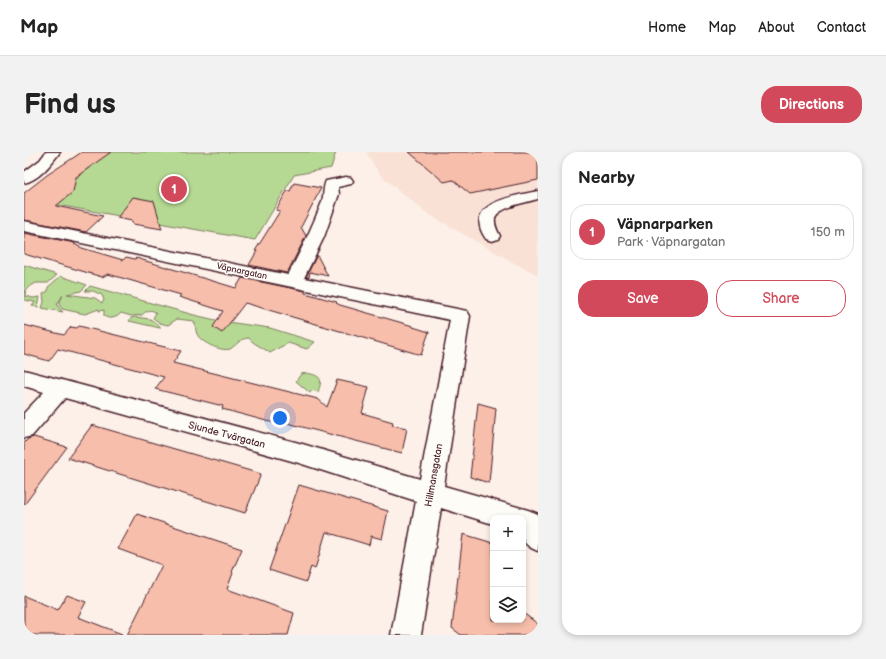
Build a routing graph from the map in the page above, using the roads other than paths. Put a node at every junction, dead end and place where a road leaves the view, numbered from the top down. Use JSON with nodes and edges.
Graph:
{"nodes":[{"id":1,"x":53,"y":152,"type":"edge"},
{"id":2,"x":24,"y":179,"type":"edge"},
{"id":3,"x":346,"y":181,"type":"dead end"},
{"id":4,"x":538,"y":195,"type":"edge"},
{"id":5,"x":24,"y":226,"type":"edge"},
{"id":6,"x":492,"y":236,"type":"dead end"},
{"id":7,"x":293,"y":282,"type":"junction"},
{"id":8,"x":460,"y":316,"type":"joint"},
{"id":9,"x":24,"y":378,"type":"edge"},
{"id":10,"x":60,"y":389,"type":"junction"},
{"id":11,"x":24,"y":429,"type":"edge"},
{"id":12,"x":430,"y":494,"type":"junction"},
{"id":13,"x":504,"y":515,"type":"edge"},
{"id":14,"x":526,"y":522,"type":"edge"},
{"id":15,"x":538,"y":538,"type":"edge"},
{"id":16,"x":406,"y":635,"type":"edge"}],
"edges":[{"from":1,"to":2,"type":"street"},
{"from":3,"to":7,"type":"street"},
{"from":4,"to":6,"type":"street"},
{"from":5,"to":7,"type":"street","name":"Väpnargatan"},
{"from":7,"to":8,"type":"street","name":"Väpnargatan"},
{"from":8,"to":12,"type":"street","name":"Hillmansgatan"},
{"from":9,"to":10,"type":"street","name":"Sjunde Tvärgatan"},
{"from":10,"to":11,"type":"street"},
{"from":10,"to":12,"type":"street","name":"Sjunde Tvärgatan"},
{"from":12,"to":13,"type":"street","name":"Sjunde Tvärgatan"},
{"from":12,"to":16,"type":"street","name":"Hillmansgatan"},
{"from":14,"to":15,"type":"street"}]}
